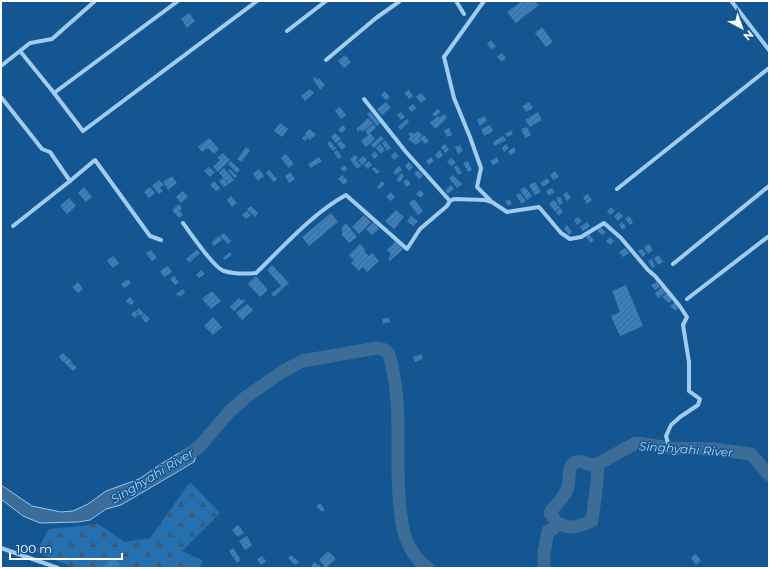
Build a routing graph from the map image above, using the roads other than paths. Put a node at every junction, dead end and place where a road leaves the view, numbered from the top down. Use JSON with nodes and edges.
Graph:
{"nodes":[{"id":1,"x":95,"y":1,"type":"edge"},
{"id":2,"x":178,"y":1,"type":"edge"},
{"id":3,"x":257,"y":1,"type":"edge"},
{"id":4,"x":326,"y":1,"type":"edge"},
{"id":5,"x":400,"y":1,"type":"edge"},
{"id":6,"x":456,"y":1,"type":"edge"},
{"id":7,"x":484,"y":1,"type":"edge"},
{"id":8,"x":732,"y":2,"type":"edge"},
{"id":9,"x":464,"y":14,"type":"dead end"},
{"id":10,"x":287,"y":31,"type":"dead end"},
{"id":11,"x":769,"y":50,"type":"edge"},
{"id":12,"x":20,"y":51,"type":"junction"},
{"id":13,"x":326,"y":60,"type":"dead end"},
{"id":14,"x":1,"y":66,"type":"edge"},
{"id":15,"x":769,"y":68,"type":"edge"},
{"id":16,"x":54,"y":93,"type":"junction"},
{"id":17,"x":1,"y":97,"type":"edge"},
{"id":18,"x":364,"y":99,"type":"dead end"},
{"id":19,"x":70,"y":181,"type":"junction"},
{"id":20,"x":769,"y":186,"type":"edge"},
{"id":21,"x":617,"y":189,"type":"dead end"},
{"id":22,"x":450,"y":201,"type":"junction"},
{"id":23,"x":492,"y":202,"type":"junction"},
{"id":24,"x":183,"y":224,"type":"dead end"},
{"id":25,"x":13,"y":226,"type":"dead end"},
{"id":26,"x":769,"y":236,"type":"edge"},
{"id":27,"x":161,"y":240,"type":"dead end"},
{"id":28,"x":673,"y":264,"type":"dead end"},
{"id":29,"x":687,"y":299,"type":"dead end"},
{"id":30,"x":668,"y":443,"type":"dead end"},
{"id":31,"x":1,"y":548,"type":"edge"},
{"id":32,"x":58,"y":568,"type":"edge"}],
"edges":[{"from":1,"to":12,"type":"street"},
{"from":2,"to":16,"type":"street"},
{"from":3,"to":16,"type":"street"},
{"from":4,"to":10,"type":"street"},
{"from":5,"to":13,"type":"street"},
{"from":6,"to":9,"type":"street"},
{"from":7,"to":23,"type":"street"},
{"from":8,"to":11,"type":"street"},
{"from":12,"to":14,"type":"street"},
{"from":12,"to":16,"type":"street"},
{"from":15,"to":21,"type":"street"},
{"from":17,"to":19,"type":"street"},
{"from":18,"to":22,"type":"street"},
{"from":19,"to":25,"type":"street"},
{"from":19,"to":27,"type":"street"},
{"from":20,"to":28,"type":"street"},
{"from":22,"to":23,"type":"street"},
{"from":22,"to":24,"type":"street"},
{"from":23,"to":30,"type":"street"},
{"from":26,"to":29,"type":"street"},
{"from":31,"to":32,"type":"street"}]}
